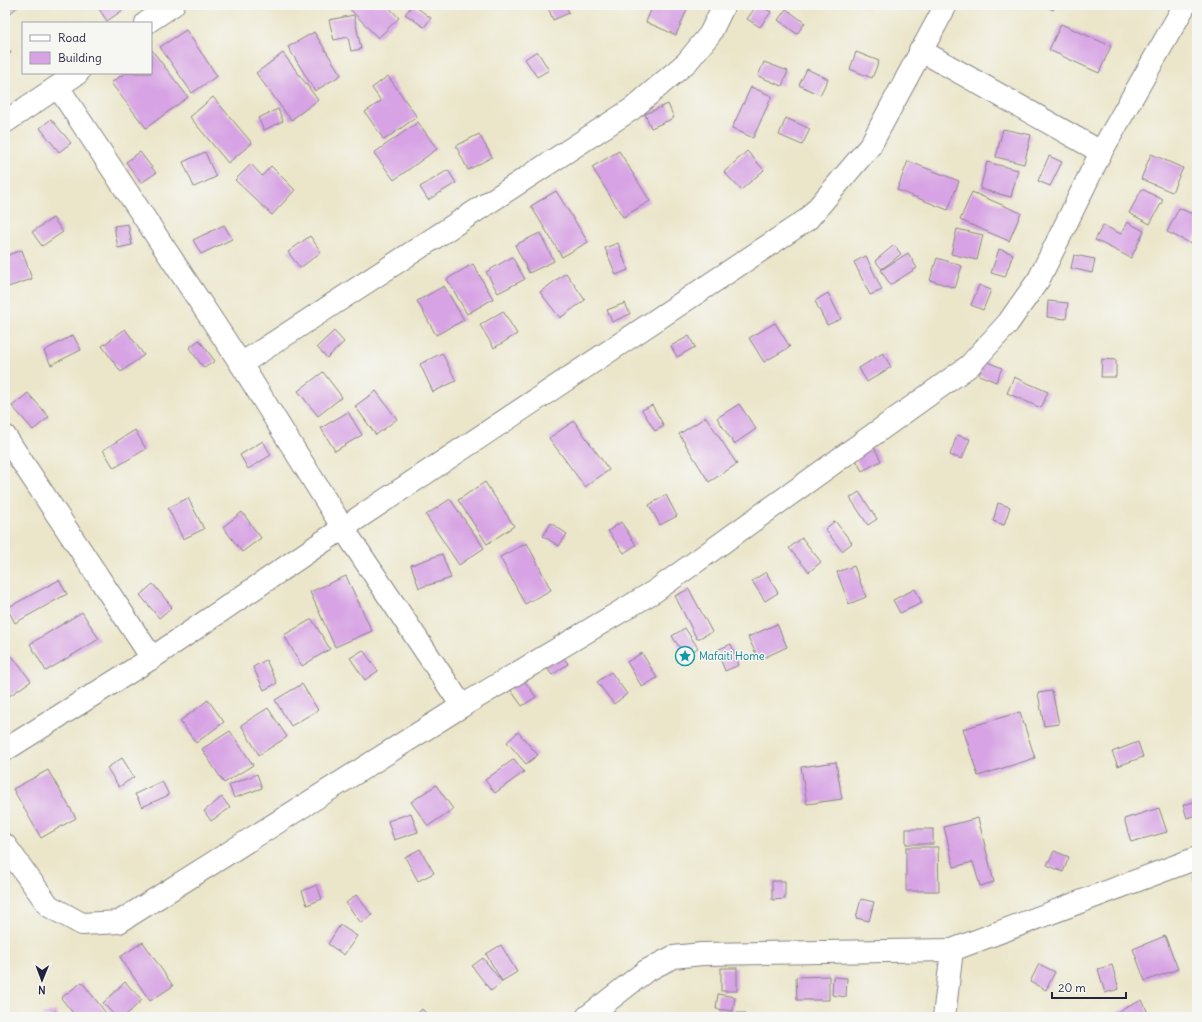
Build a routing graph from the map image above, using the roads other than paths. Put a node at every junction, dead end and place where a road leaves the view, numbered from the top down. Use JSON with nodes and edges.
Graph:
{"nodes":[{"id":1,"x":173,"y":5,"type":"edge"},
{"id":2,"x":724,"y":5,"type":"edge"},
{"id":3,"x":946,"y":5,"type":"edge"},
{"id":4,"x":1186,"y":5,"type":"edge"},
{"id":5,"x":148,"y":22,"type":"edge"},
{"id":6,"x":920,"y":50,"type":"junction"},
{"id":7,"x":77,"y":74,"type":"edge"},
{"id":8,"x":58,"y":87,"type":"junction"},
{"id":9,"x":5,"y":122,"type":"edge"},
{"id":10,"x":1100,"y":152,"type":"junction"},
{"id":11,"x":241,"y":364,"type":"junction"},
{"id":12,"x":5,"y":436,"type":"edge"},
{"id":13,"x":343,"y":528,"type":"junction"},
{"id":14,"x":152,"y":658,"type":"junction"},
{"id":15,"x":462,"y":706,"type":"junction"},
{"id":16,"x":5,"y":750,"type":"edge"},
{"id":17,"x":5,"y":845,"type":"edge"},
{"id":18,"x":1197,"y":858,"type":"edge"},
{"id":19,"x":952,"y":950,"type":"junction"},
{"id":20,"x":587,"y":1017,"type":"edge"},
{"id":21,"x":944,"y":1017,"type":"edge"}],
"edges":[{"from":1,"to":5,"type":"street"},
{"from":2,"to":11,"type":"street"},
{"from":3,"to":6,"type":"street"},
{"from":4,"to":10,"type":"street"},
{"from":6,"to":10,"type":"street"},
{"from":6,"to":13,"type":"street"},
{"from":7,"to":8,"type":"street"},
{"from":8,"to":9,"type":"street"},
{"from":8,"to":11,"type":"street"},
{"from":10,"to":15,"type":"street"},
{"from":11,"to":13,"type":"street"},
{"from":12,"to":14,"type":"street"},
{"from":13,"to":14,"type":"street"},
{"from":13,"to":15,"type":"street"},
{"from":14,"to":16,"type":"street"},
{"from":15,"to":17,"type":"street"},
{"from":18,"to":19,"type":"street"},
{"from":19,"to":20,"type":"street"},
{"from":19,"to":21,"type":"street"}]}
